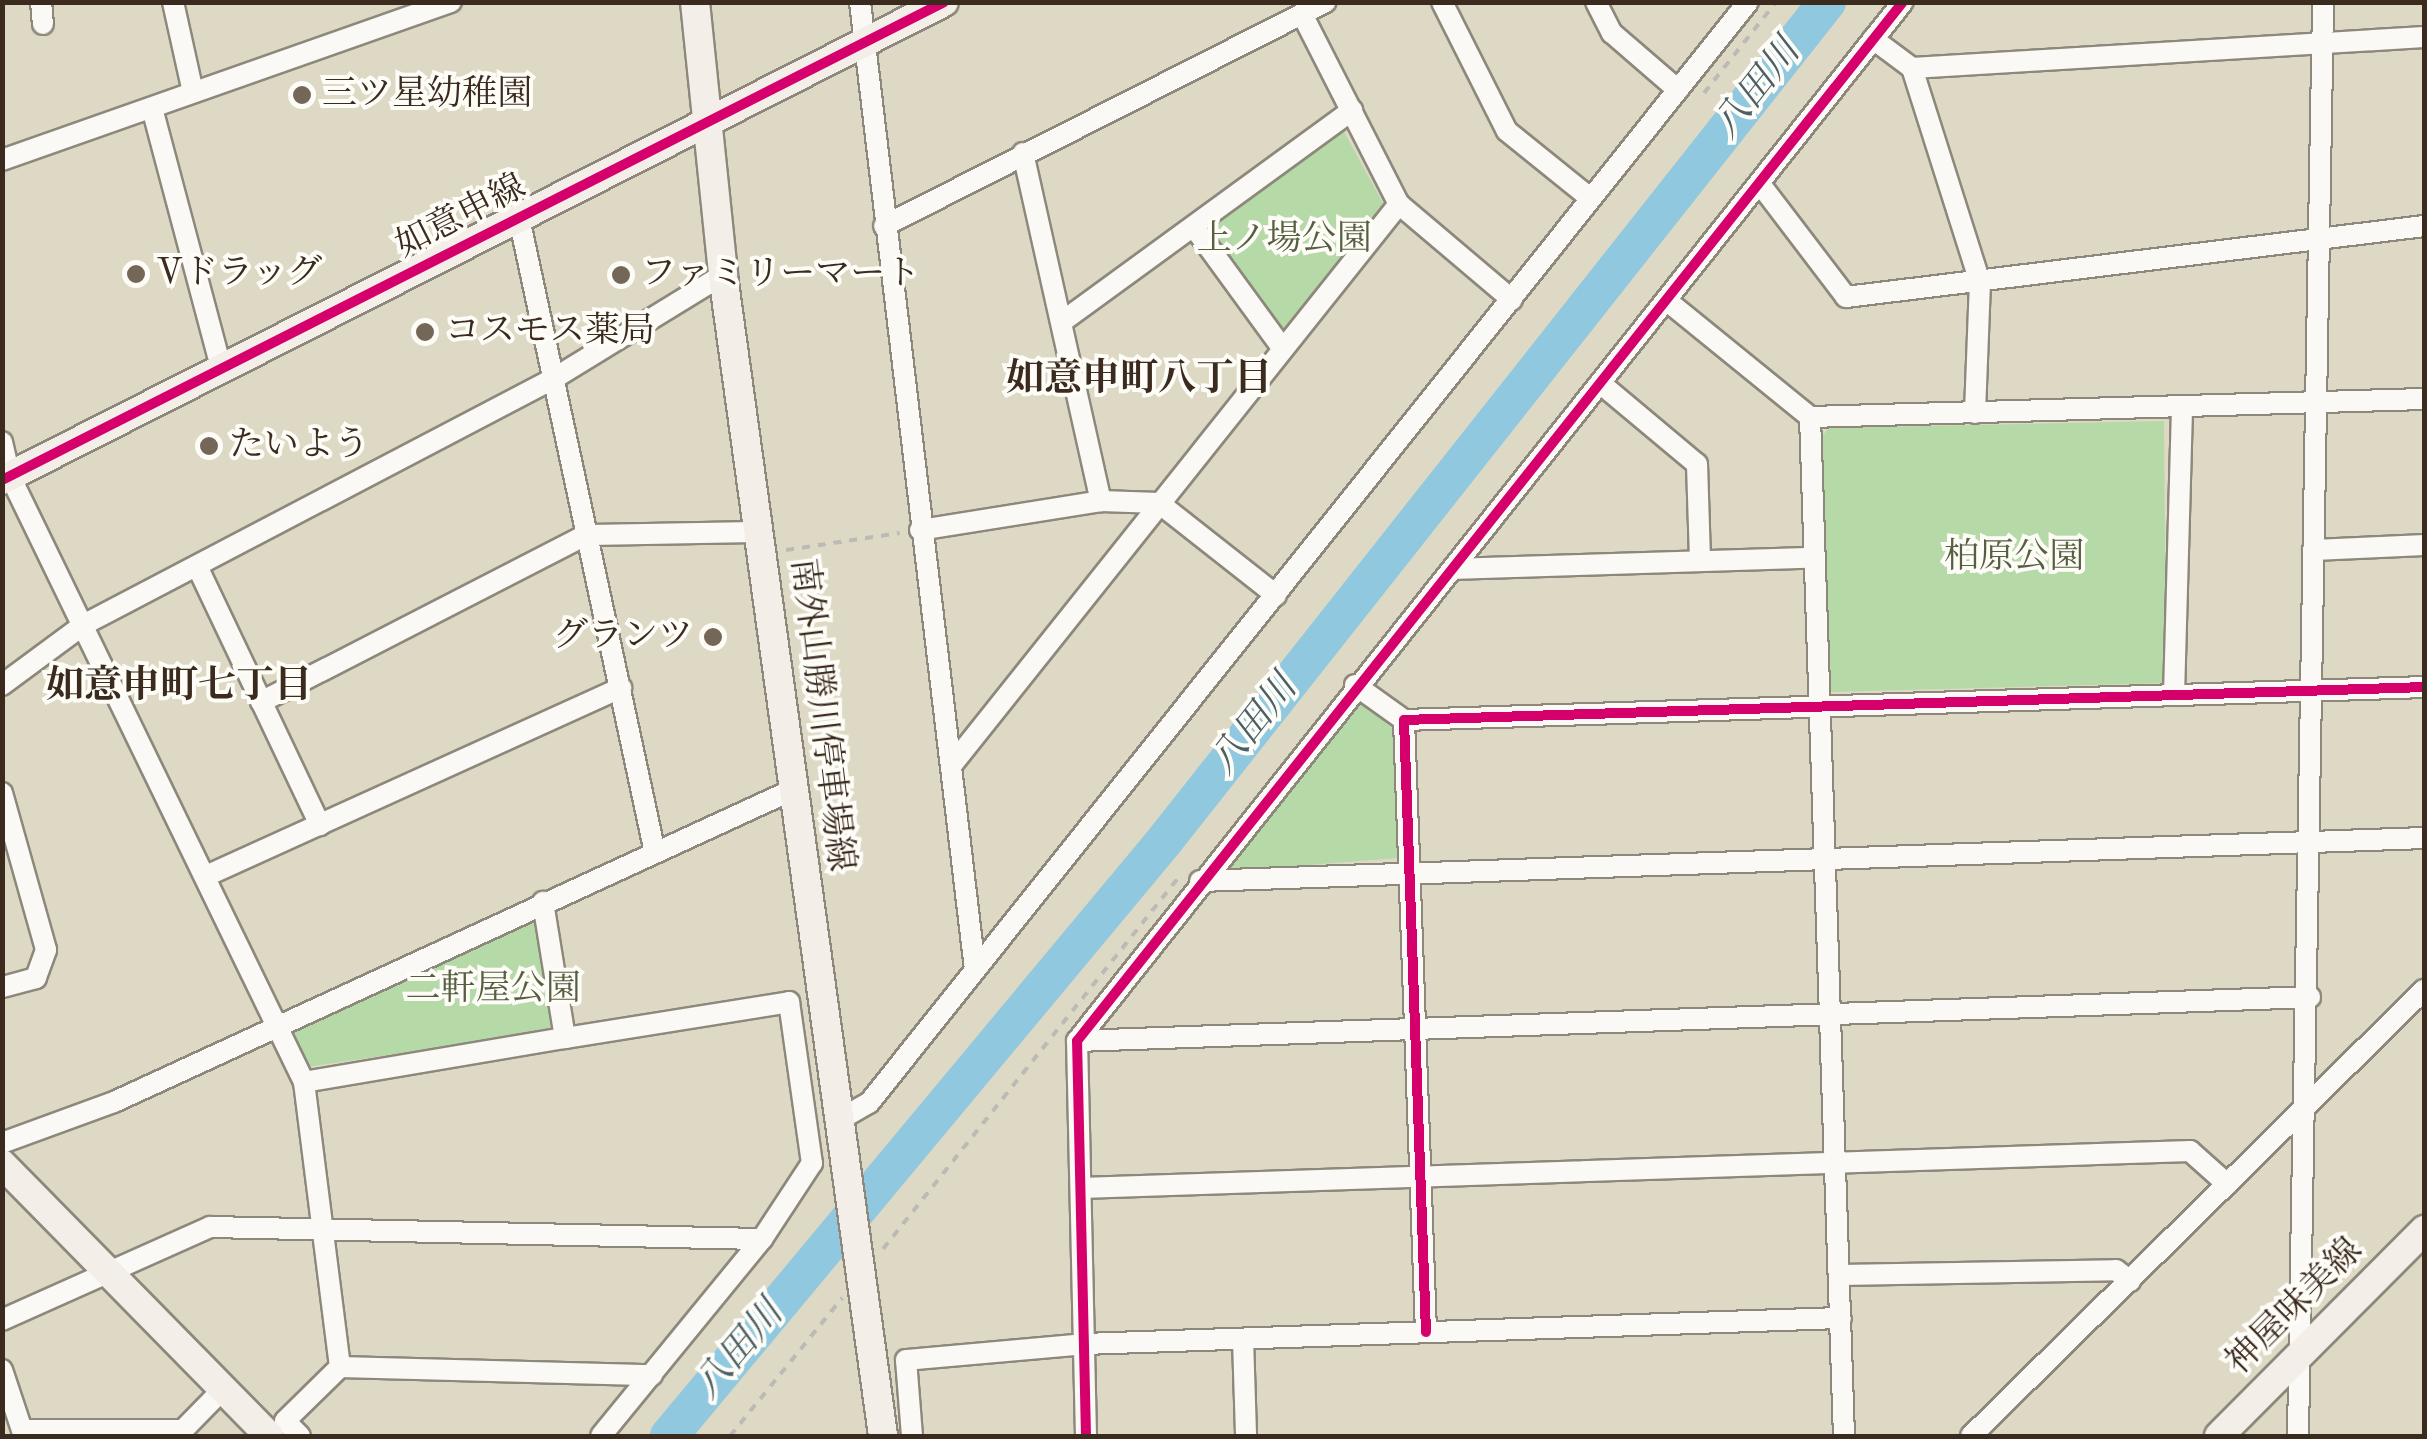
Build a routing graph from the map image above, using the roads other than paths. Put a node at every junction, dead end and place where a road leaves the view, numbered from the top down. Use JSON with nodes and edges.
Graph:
{"nodes":[{"id":1,"x":173,"y":2,"type":"edge"},
{"id":2,"x":451,"y":2,"type":"edge"},
{"id":3,"x":696,"y":2,"type":"edge"},
{"id":4,"x":860,"y":2,"type":"edge"},
{"id":5,"x":944,"y":2,"type":"edge"},
{"id":6,"x":1325,"y":2,"type":"edge"},
{"id":7,"x":1442,"y":2,"type":"edge"},
{"id":8,"x":1596,"y":2,"type":"edge"},
{"id":9,"x":1748,"y":2,"type":"edge"},
{"id":10,"x":1903,"y":2,"type":"edge"},
{"id":11,"x":2323,"y":2,"type":"edge"},
{"id":12,"x":1302,"y":14,"type":"junction"},
{"id":13,"x":2424,"y":37,"type":"edge"},
{"id":14,"x":1873,"y":40,"type":"junction"},
{"id":15,"x":864,"y":44,"type":"junction"},
{"id":16,"x":2322,"y":45,"type":"junction"},
{"id":17,"x":1912,"y":68,"type":"junction"},
{"id":18,"x":1678,"y":90,"type":"junction"},
{"id":19,"x":193,"y":92,"type":"junction"},
{"id":20,"x":152,"y":108,"type":"junction"},
{"id":21,"x":1352,"y":110,"type":"junction"},
{"id":22,"x":706,"y":127,"type":"junction"},
{"id":23,"x":1024,"y":153,"type":"junction"},
{"id":24,"x":2,"y":160,"type":"edge"},
{"id":25,"x":1760,"y":184,"type":"junction"},
{"id":26,"x":1590,"y":198,"type":"junction"},
{"id":27,"x":1399,"y":204,"type":"junction"},
{"id":28,"x":518,"y":218,"type":"junction"},
{"id":29,"x":884,"y":226,"type":"junction"},
{"id":30,"x":2424,"y":226,"type":"edge"},
{"id":31,"x":1194,"y":227,"type":"junction"},
{"id":32,"x":2318,"y":241,"type":"junction"},
{"id":33,"x":722,"y":275,"type":"junction"},
{"id":34,"x":1980,"y":282,"type":"junction"},
{"id":35,"x":1512,"y":300,"type":"junction"},
{"id":36,"x":1666,"y":300,"type":"junction"},
{"id":37,"x":1063,"y":321,"type":"junction"},
{"id":38,"x":1283,"y":349,"type":"junction"},
{"id":39,"x":221,"y":368,"type":"junction"},
{"id":40,"x":554,"y":379,"type":"junction"},
{"id":41,"x":1600,"y":383,"type":"junction"},
{"id":42,"x":2424,"y":399,"type":"edge"},
{"id":43,"x":2313,"y":406,"type":"junction"},
{"id":44,"x":2182,"y":410,"type":"junction"},
{"id":45,"x":1975,"y":413,"type":"junction"},
{"id":46,"x":1810,"y":417,"type":"junction"},
{"id":47,"x":2,"y":442,"type":"edge"},
{"id":48,"x":6,"y":478,"type":"edge"},
{"id":49,"x":1101,"y":501,"type":"junction"},
{"id":50,"x":1159,"y":503,"type":"junction"},
{"id":51,"x":920,"y":530,"type":"junction"},
{"id":52,"x":586,"y":535,"type":"junction"},
{"id":53,"x":760,"y":543,"type":"junction"},
{"id":54,"x":2424,"y":545,"type":"edge"},
{"id":55,"x":2313,"y":550,"type":"junction"},
{"id":56,"x":1813,"y":558,"type":"junction"},
{"id":57,"x":1700,"y":561,"type":"junction"},
{"id":58,"x":197,"y":566,"type":"junction"},
{"id":59,"x":1453,"y":568,"type":"junction"},
{"id":60,"x":1276,"y":595,"type":"junction"},
{"id":61,"x":83,"y":625,"type":"junction"},
{"id":62,"x":2,"y":685,"type":"edge"},
{"id":63,"x":1356,"y":686,"type":"junction"},
{"id":64,"x":621,"y":688,"type":"junction"},
{"id":65,"x":2424,"y":688,"type":"edge"},
{"id":66,"x":2312,"y":692,"type":"junction"},
{"id":67,"x":2174,"y":696,"type":"junction"},
{"id":68,"x":261,"y":702,"type":"junction"},
{"id":69,"x":1819,"y":707,"type":"junction"},
{"id":70,"x":1404,"y":720,"type":"junction"},
{"id":71,"x":951,"y":766,"type":"junction"},
{"id":72,"x":792,"y":790,"type":"junction"},
{"id":73,"x":2,"y":792,"type":"edge"},
{"id":74,"x":320,"y":825,"type":"junction"},
{"id":75,"x":2424,"y":838,"type":"edge"},
{"id":76,"x":2310,"y":842,"type":"junction"},
{"id":77,"x":10,"y":853,"type":"edge"},
{"id":78,"x":655,"y":853,"type":"junction"},
{"id":79,"x":1824,"y":858,"type":"junction"},
{"id":80,"x":1410,"y":873,"type":"junction"},
{"id":81,"x":206,"y":876,"type":"junction"},
{"id":82,"x":1200,"y":881,"type":"junction"},
{"id":83,"x":543,"y":902,"type":"junction"},
{"id":84,"x":975,"y":969,"type":"junction"},
{"id":85,"x":2,"y":987,"type":"edge"},
{"id":86,"x":2424,"y":990,"type":"edge"},
{"id":87,"x":2310,"y":998,"type":"junction"},
{"id":88,"x":1829,"y":1012,"type":"junction"},
{"id":89,"x":274,"y":1022,"type":"junction"},
{"id":90,"x":1415,"y":1026,"type":"junction"},
{"id":91,"x":565,"y":1038,"type":"junction"},
{"id":92,"x":1076,"y":1041,"type":"junction"},
{"id":93,"x":304,"y":1082,"type":"junction"},
{"id":94,"x":2308,"y":1112,"type":"junction"},
{"id":95,"x":839,"y":1120,"type":"junction"},
{"id":96,"x":2,"y":1143,"type":"edge"},
{"id":97,"x":2,"y":1164,"type":"edge"},
{"id":98,"x":1837,"y":1164,"type":"junction"},
{"id":99,"x":1421,"y":1178,"type":"junction"},
{"id":100,"x":2227,"y":1184,"type":"junction"},
{"id":101,"x":1082,"y":1188,"type":"junction"},
{"id":102,"x":322,"y":1229,"type":"junction"},
{"id":103,"x":2424,"y":1230,"type":"edge"},
{"id":104,"x":762,"y":1239,"type":"junction"},
{"id":105,"x":110,"y":1274,"type":"junction"},
{"id":106,"x":1840,"y":1275,"type":"junction"},
{"id":107,"x":2130,"y":1282,"type":"junction"},
{"id":108,"x":1841,"y":1318,"type":"junction"},
{"id":109,"x":2,"y":1320,"type":"edge"},
{"id":110,"x":1426,"y":1332,"type":"junction"},
{"id":111,"x":1243,"y":1339,"type":"junction"},
{"id":112,"x":1084,"y":1344,"type":"junction"},
{"id":113,"x":2300,"y":1356,"type":"junction"},
{"id":114,"x":340,"y":1366,"type":"junction"},
{"id":115,"x":2,"y":1370,"type":"edge"},
{"id":116,"x":652,"y":1375,"type":"junction"},
{"id":117,"x":222,"y":1390,"type":"junction"},
{"id":118,"x":183,"y":1433,"type":"edge"},
{"id":119,"x":269,"y":1436,"type":"edge"},
{"id":120,"x":300,"y":1436,"type":"edge"},
{"id":121,"x":601,"y":1436,"type":"edge"},
{"id":122,"x":883,"y":1436,"type":"edge"},
{"id":123,"x":912,"y":1436,"type":"edge"},
{"id":124,"x":1086,"y":1436,"type":"edge"},
{"id":125,"x":1246,"y":1436,"type":"edge"},
{"id":126,"x":1844,"y":1436,"type":"edge"},
{"id":127,"x":1971,"y":1436,"type":"edge"},
{"id":128,"x":2218,"y":1436,"type":"edge"},
{"id":129,"x":2298,"y":1436,"type":"edge"}],
"edges":[{"from":1,"to":19,"type":"street"},
{"from":2,"to":19,"type":"street"},
{"from":3,"to":22,"type":"main road","name":"南外山勝川停車場線"},
{"from":4,"to":15,"type":"street"},
{"from":5,"to":15,"type":"main road","name":"如意申線"},
{"from":6,"to":12,"type":"street"},
{"from":7,"to":26,"type":"street"},
{"from":8,"to":18,"type":"street"},
{"from":9,"to":18,"type":"street"},
{"from":10,"to":14,"type":"street"},
{"from":11,"to":16,"type":"street"},
{"from":12,"to":21,"type":"street"},
{"from":12,"to":23,"type":"street"},
{"from":13,"to":16,"type":"street"},
{"from":14,"to":17,"type":"street"},
{"from":14,"to":25,"type":"street"},
{"from":15,"to":22,"type":"main road","name":"如意申線"},
{"from":15,"to":29,"type":"street"},
{"from":16,"to":17,"type":"street"},
{"from":16,"to":32,"type":"street"},
{"from":17,"to":34,"type":"street"},
{"from":18,"to":26,"type":"street"},
{"from":19,"to":20,"type":"street"},
{"from":20,"to":24,"type":"street"},
{"from":20,"to":39,"type":"street"},
{"from":21,"to":27,"type":"street"},
{"from":21,"to":31,"type":"street"},
{"from":22,"to":28,"type":"main road","name":"如意申線"},
{"from":22,"to":33,"type":"main road","name":"南外山勝川停車場線"},
{"from":23,"to":29,"type":"street"},
{"from":23,"to":37,"type":"street"},
{"from":25,"to":34,"type":"street"},
{"from":25,"to":36,"type":"street"},
{"from":26,"to":35,"type":"street"},
{"from":27,"to":35,"type":"street"},
{"from":27,"to":38,"type":"street"},
{"from":28,"to":39,"type":"main road","name":"如意申線"},
{"from":28,"to":40,"type":"street"},
{"from":29,"to":51,"type":"street"},
{"from":30,"to":32,"type":"street"},
{"from":31,"to":37,"type":"street"},
{"from":31,"to":38,"type":"street"},
{"from":32,"to":34,"type":"street"},
{"from":32,"to":43,"type":"street"},
{"from":33,"to":40,"type":"street"},
{"from":33,"to":53,"type":"main road","name":"南外山勝川停車場線"},
{"from":34,"to":45,"type":"street"},
{"from":35,"to":60,"type":"street"},
{"from":36,"to":41,"type":"street"},
{"from":36,"to":46,"type":"street"},
{"from":37,"to":49,"type":"street"},
{"from":38,"to":50,"type":"street"},
{"from":39,"to":48,"type":"main road","name":"如意申線"},
{"from":40,"to":52,"type":"street"},
{"from":40,"to":58,"type":"street"},
{"from":41,"to":57,"type":"street"},
{"from":41,"to":59,"type":"street"},
{"from":42,"to":43,"type":"street"},
{"from":43,"to":44,"type":"street"},
{"from":43,"to":55,"type":"street"},
{"from":44,"to":45,"type":"street"},
{"from":44,"to":67,"type":"street"},
{"from":45,"to":46,"type":"street"},
{"from":46,"to":56,"type":"street"},
{"from":47,"to":48,"type":"street"},
{"from":48,"to":61,"type":"street"},
{"from":49,"to":50,"type":"street"},
{"from":49,"to":51,"type":"street"},
{"from":50,"to":60,"type":"street"},
{"from":50,"to":71,"type":"street"},
{"from":51,"to":71,"type":"street"},
{"from":52,"to":53,"type":"street"},
{"from":52,"to":64,"type":"street"},
{"from":52,"to":68,"type":"street"},
{"from":53,"to":72,"type":"main road","name":"南外山勝川停車場線"},
{"from":54,"to":55,"type":"street"},
{"from":55,"to":66,"type":"street"},
{"from":56,"to":57,"type":"street"},
{"from":56,"to":69,"type":"street"},
{"from":57,"to":59,"type":"street"},
{"from":58,"to":61,"type":"street"},
{"from":58,"to":68,"type":"street"},
{"from":59,"to":63,"type":"street"},
{"from":60,"to":84,"type":"street"},
{"from":61,"to":62,"type":"street"},
{"from":61,"to":81,"type":"street"},
{"from":63,"to":70,"type":"street"},
{"from":63,"to":82,"type":"street"},
{"from":64,"to":74,"type":"street"},
{"from":64,"to":78,"type":"street"},
{"from":65,"to":66,"type":"street"},
{"from":66,"to":67,"type":"street"},
{"from":66,"to":76,"type":"street"},
{"from":67,"to":69,"type":"street"},
{"from":68,"to":74,"type":"street"},
{"from":69,"to":70,"type":"street"},
{"from":69,"to":79,"type":"street"},
{"from":70,"to":80,"type":"street"},
{"from":71,"to":84,"type":"street"},
{"from":72,"to":78,"type":"street"},
{"from":72,"to":95,"type":"main road","name":"南外山勝川停車場線"},
{"from":73,"to":77,"type":"street"},
{"from":74,"to":81,"type":"street"},
{"from":75,"to":76,"type":"street"},
{"from":76,"to":79,"type":"street"},
{"from":76,"to":87,"type":"street"},
{"from":77,"to":85,"type":"street"},
{"from":78,"to":83,"type":"street"},
{"from":79,"to":80,"type":"street"},
{"from":79,"to":88,"type":"street"},
{"from":80,"to":82,"type":"street"},
{"from":80,"to":90,"type":"street"},
{"from":81,"to":89,"type":"street"},
{"from":82,"to":92,"type":"street"},
{"from":83,"to":89,"type":"street"},
{"from":83,"to":91,"type":"street"},
{"from":84,"to":95,"type":"street"},
{"from":86,"to":94,"type":"street"},
{"from":87,"to":88,"type":"street"},
{"from":87,"to":94,"type":"street"},
{"from":88,"to":90,"type":"street"},
{"from":88,"to":98,"type":"street"},
{"from":89,"to":93,"type":"street"},
{"from":89,"to":96,"type":"street"},
{"from":90,"to":92,"type":"street"},
{"from":90,"to":99,"type":"street"},
{"from":91,"to":93,"type":"street"},
{"from":91,"to":104,"type":"street"},
{"from":92,"to":101,"type":"street"},
{"from":93,"to":102,"type":"street"},
{"from":94,"to":100,"type":"street"},
{"from":94,"to":113,"type":"street"},
{"from":95,"to":122,"type":"main road","name":"南外山勝川停車場線"},
{"from":97,"to":105,"type":"main road"},
{"from":98,"to":99,"type":"street"},
{"from":98,"to":100,"type":"street"},
{"from":98,"to":106,"type":"street"},
{"from":99,"to":101,"type":"street"},
{"from":99,"to":110,"type":"street"},
{"from":100,"to":107,"type":"street"},
{"from":101,"to":112,"type":"street"},
{"from":102,"to":104,"type":"street"},
{"from":102,"to":105,"type":"street"},
{"from":102,"to":114,"type":"street"},
{"from":103,"to":113,"type":"main road","name":"神屋味美線"},
{"from":104,"to":116,"type":"street"},
{"from":105,"to":109,"type":"street"},
{"from":105,"to":117,"type":"main road"},
{"from":106,"to":107,"type":"street"},
{"from":106,"to":108,"type":"street"},
{"from":107,"to":127,"type":"street"},
{"from":108,"to":110,"type":"street"},
{"from":108,"to":126,"type":"street"},
{"from":110,"to":111,"type":"street"},
{"from":111,"to":112,"type":"street"},
{"from":111,"to":125,"type":"street"},
{"from":112,"to":123,"type":"street"},
{"from":112,"to":124,"type":"street"},
{"from":113,"to":128,"type":"main road","name":"神屋味美線"},
{"from":113,"to":129,"type":"street"},
{"from":114,"to":116,"type":"street"},
{"from":114,"to":120,"type":"street"},
{"from":115,"to":118,"type":"street"},
{"from":116,"to":121,"type":"street"},
{"from":117,"to":118,"type":"street"},
{"from":117,"to":119,"type":"main road"}]}
